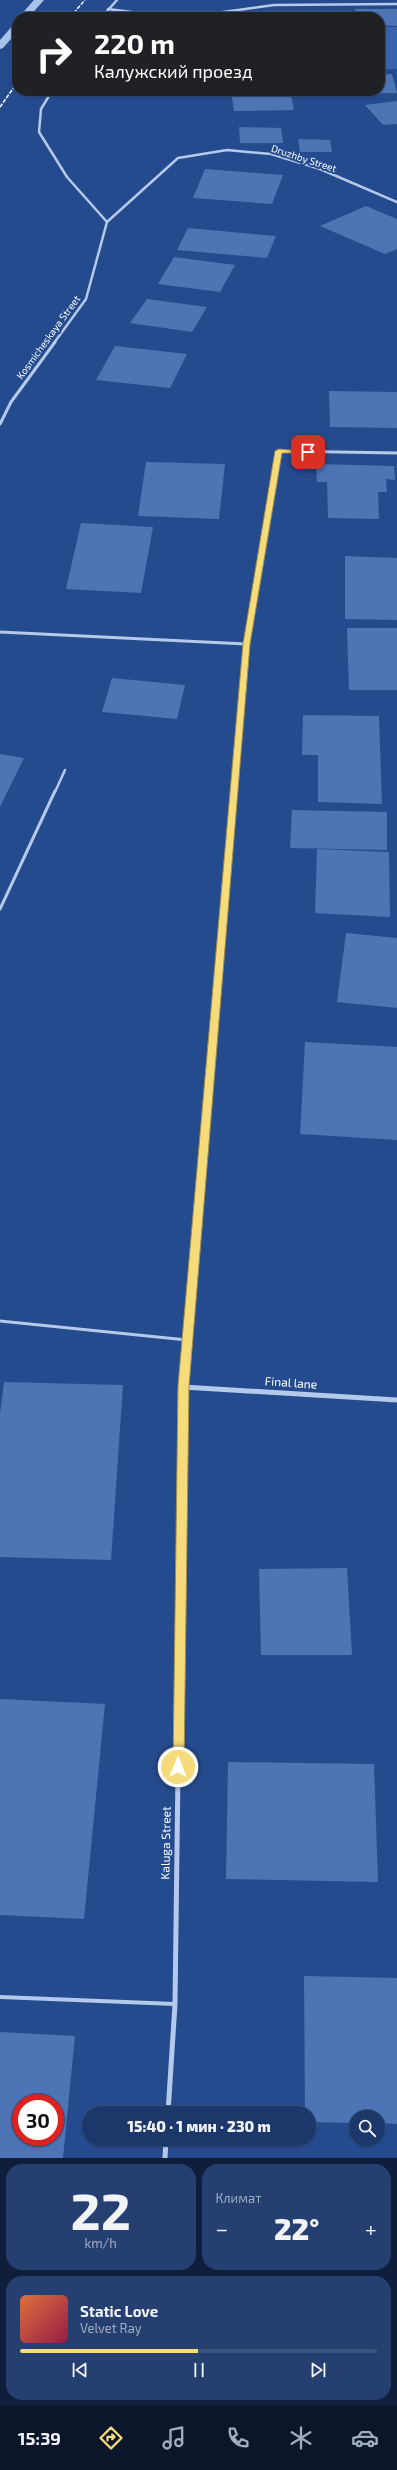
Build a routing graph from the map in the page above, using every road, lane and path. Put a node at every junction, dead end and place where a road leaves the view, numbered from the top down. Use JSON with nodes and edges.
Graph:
{"nodes":[{"id":1,"x":117,"y":0,"type":"edge"},
{"id":2,"x":397,"y":4,"type":"edge"},
{"id":3,"x":108,"y":9,"type":"junction"},
{"id":4,"x":106,"y":12,"type":"edge"},
{"id":5,"x":131,"y":12,"type":"edge"},
{"id":6,"x":223,"y":12,"type":"edge"},
{"id":7,"x":49,"y":96,"type":"edge"},
{"id":8,"x":397,"y":202,"type":"edge"},
{"id":9,"x":107,"y":222,"type":"junction"},
{"id":10,"x":0,"y":424,"type":"edge"},
{"id":11,"x":397,"y":453,"type":"edge"},
{"id":12,"x":0,"y":632,"type":"edge"},
{"id":13,"x":246,"y":644,"type":"junction"},
{"id":14,"x":65,"y":770,"type":"dead end"},
{"id":15,"x":0,"y":909,"type":"edge"},
{"id":16,"x":0,"y":1321,"type":"edge"},
{"id":17,"x":188,"y":1340,"type":"junction"},
{"id":18,"x":183,"y":1386,"type":"junction"},
{"id":19,"x":397,"y":1400,"type":"edge"},
{"id":20,"x":0,"y":1997,"type":"edge"},
{"id":21,"x":175,"y":2004,"type":"junction"},
{"id":22,"x":168,"y":2106,"type":"edge"},
{"id":23,"x":166,"y":2146,"type":"edge"},
{"id":24,"x":165,"y":2158,"type":"edge"}],
"edges":[{"from":1,"to":3,"type":"street"},
{"from":2,"to":6,"type":"street"},
{"from":3,"to":4,"type":"street"},
{"from":3,"to":5,"type":"street"},
{"from":7,"to":9,"type":"street"},
{"from":8,"to":9,"type":"street","name":"Druzhby Street"},
{"from":9,"to":10,"type":"street","name":"Kosmicheskaya Street"},
{"from":11,"to":13,"type":"street","name":"Kaluga Street"},
{"from":12,"to":13,"type":"street"},
{"from":13,"to":17,"type":"street","name":"Kaluga Street"},
{"from":14,"to":15,"type":"lane"},
{"from":16,"to":17,"type":"lane"},
{"from":17,"to":18,"type":"street","name":"Kaluga Street"},
{"from":18,"to":19,"type":"street","name":"Final lane"},
{"from":18,"to":21,"type":"street","name":"Kaluga Street"},
{"from":20,"to":21,"type":"lane"},
{"from":21,"to":22,"type":"street","name":"Kaluga Street"},
{"from":23,"to":24,"type":"street"}]}
